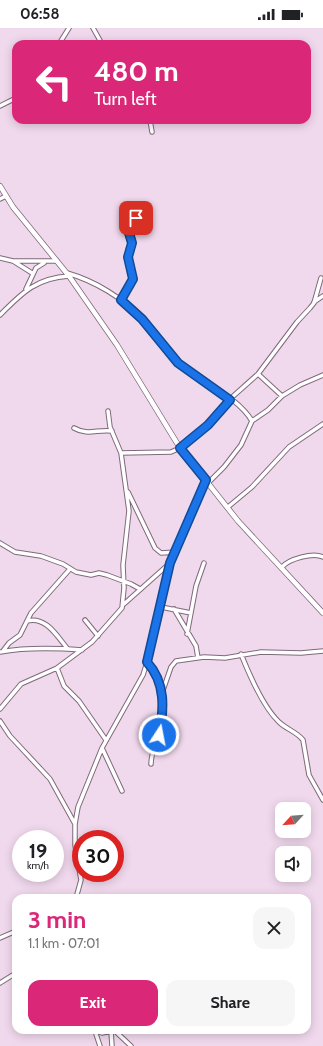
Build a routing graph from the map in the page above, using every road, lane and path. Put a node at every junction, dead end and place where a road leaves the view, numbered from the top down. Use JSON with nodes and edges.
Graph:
{"nodes":[{"id":1,"x":69,"y":28,"type":"edge"},
{"id":2,"x":93,"y":28,"type":"edge"},
{"id":3,"x":62,"y":40,"type":"edge"},
{"id":4,"x":100,"y":40,"type":"edge"},
{"id":5,"x":12,"y":100,"type":"edge"},
{"id":6,"x":0,"y":106,"type":"edge"},
{"id":7,"x":151,"y":124,"type":"edge"},
{"id":8,"x":152,"y":132,"type":"dead end"},
{"id":9,"x":0,"y":186,"type":"edge"},
{"id":10,"x":6,"y":196,"type":"junction"},
{"id":11,"x":0,"y":199,"type":"edge"},
{"id":12,"x":136,"y":218,"type":"dead end"},
{"id":13,"x":0,"y":258,"type":"edge"},
{"id":14,"x":13,"y":261,"type":"junction"},
{"id":15,"x":45,"y":262,"type":"junction"},
{"id":16,"x":57,"y":262,"type":"junction"},
{"id":17,"x":32,"y":273,"type":"junction"},
{"id":18,"x":68,"y":274,"type":"junction"},
{"id":19,"x":321,"y":278,"type":"dead end"},
{"id":20,"x":26,"y":290,"type":"junction"},
{"id":21,"x":323,"y":296,"type":"edge"},
{"id":22,"x":121,"y":300,"type":"junction"},
{"id":23,"x":314,"y":303,"type":"junction"},
{"id":24,"x":0,"y":315,"type":"edge"},
{"id":25,"x":258,"y":374,"type":"junction"},
{"id":26,"x":323,"y":375,"type":"edge"},
{"id":27,"x":282,"y":396,"type":"junction"},
{"id":28,"x":230,"y":400,"type":"junction"},
{"id":29,"x":108,"y":412,"type":"dead end"},
{"id":30,"x":252,"y":421,"type":"junction"},
{"id":31,"x":323,"y":424,"type":"edge"},
{"id":32,"x":74,"y":428,"type":"dead end"},
{"id":33,"x":112,"y":431,"type":"junction"},
{"id":34,"x":180,"y":448,"type":"junction"},
{"id":35,"x":122,"y":453,"type":"junction"},
{"id":36,"x":207,"y":482,"type":"junction"},
{"id":37,"x":127,"y":490,"type":"junction"},
{"id":38,"x":228,"y":507,"type":"junction"},
{"id":39,"x":0,"y":543,"type":"edge"},
{"id":40,"x":176,"y":552,"type":"junction"},
{"id":41,"x":323,"y":557,"type":"edge"},
{"id":42,"x":170,"y":563,"type":"junction"},
{"id":43,"x":204,"y":563,"type":"dead end"},
{"id":44,"x":282,"y":567,"type":"junction"},
{"id":45,"x":70,"y":569,"type":"junction"},
{"id":46,"x":124,"y":581,"type":"junction"},
{"id":47,"x":140,"y":589,"type":"junction"},
{"id":48,"x":123,"y":604,"type":"junction"},
{"id":49,"x":161,"y":607,"type":"junction"},
{"id":50,"x":174,"y":609,"type":"junction"},
{"id":51,"x":190,"y":613,"type":"junction"},
{"id":52,"x":323,"y":614,"type":"edge"},
{"id":53,"x":85,"y":620,"type":"dead end"},
{"id":54,"x":27,"y":621,"type":"junction"},
{"id":55,"x":187,"y":634,"type":"junction"},
{"id":56,"x":98,"y":636,"type":"junction"},
{"id":57,"x":68,"y":648,"type":"junction"},
{"id":58,"x":82,"y":650,"type":"junction"},
{"id":59,"x":2,"y":651,"type":"edge"},
{"id":60,"x":323,"y":651,"type":"edge"},
{"id":61,"x":242,"y":654,"type":"junction"},
{"id":62,"x":198,"y":658,"type":"junction"},
{"id":63,"x":147,"y":662,"type":"junction"},
{"id":64,"x":57,"y":668,"type":"junction"},
{"id":65,"x":162,"y":693,"type":"junction"},
{"id":66,"x":0,"y":709,"type":"edge"},
{"id":67,"x":0,"y":721,"type":"edge"},
{"id":68,"x":106,"y":740,"type":"junction"},
{"id":69,"x":102,"y":748,"type":"junction"},
{"id":70,"x":151,"y":764,"type":"dead end"},
{"id":71,"x":122,"y":792,"type":"dead end"},
{"id":72,"x":323,"y":800,"type":"edge"},
{"id":73,"x":75,"y":824,"type":"junction"},
{"id":74,"x":77,"y":894,"type":"edge"},
{"id":75,"x":12,"y":934,"type":"edge"},
{"id":76,"x":0,"y":938,"type":"edge"},
{"id":77,"x":12,"y":976,"type":"edge"},
{"id":78,"x":0,"y":983,"type":"edge"},
{"id":79,"x":96,"y":1034,"type":"edge"},
{"id":80,"x":112,"y":1034,"type":"edge"},
{"id":81,"x":117,"y":1034,"type":"edge"},
{"id":82,"x":100,"y":1046,"type":"edge"},
{"id":83,"x":112,"y":1046,"type":"edge"},
{"id":84,"x":131,"y":1046,"type":"edge"}],
"edges":[{"from":1,"to":3,"type":"street"},
{"from":2,"to":4,"type":"street"},
{"from":5,"to":6,"type":"street"},
{"from":7,"to":8,"type":"street"},
{"from":9,"to":10,"type":"street"},
{"from":10,"to":11,"type":"street"},
{"from":10,"to":16,"type":"street"},
{"from":12,"to":22,"type":"street"},
{"from":13,"to":14,"type":"street"},
{"from":14,"to":15,"type":"street"},
{"from":14,"to":17,"type":"street"},
{"from":15,"to":16,"type":"street"},
{"from":15,"to":17,"type":"street"},
{"from":16,"to":18,"type":"street"},
{"from":17,"to":20,"type":"street"},
{"from":18,"to":20,"type":"street"},
{"from":18,"to":22,"type":"street"},
{"from":18,"to":34,"type":"street"},
{"from":19,"to":23,"type":"street"},
{"from":20,"to":24,"type":"street"},
{"from":21,"to":23,"type":"street"},
{"from":22,"to":28,"type":"street"},
{"from":23,"to":25,"type":"street"},
{"from":25,"to":27,"type":"street"},
{"from":25,"to":28,"type":"street"},
{"from":26,"to":27,"type":"street"},
{"from":27,"to":30,"type":"street"},
{"from":28,"to":30,"type":"street"},
{"from":28,"to":34,"type":"street"},
{"from":29,"to":33,"type":"street"},
{"from":30,"to":36,"type":"street"},
{"from":31,"to":38,"type":"street"},
{"from":32,"to":33,"type":"street"},
{"from":33,"to":35,"type":"street"},
{"from":34,"to":35,"type":"street"},
{"from":34,"to":36,"type":"street"},
{"from":35,"to":37,"type":"street"},
{"from":36,"to":38,"type":"street"},
{"from":36,"to":40,"type":"street"},
{"from":37,"to":40,"type":"street"},
{"from":37,"to":46,"type":"street"},
{"from":38,"to":44,"type":"street"},
{"from":39,"to":45,"type":"street"},
{"from":40,"to":42,"type":"street"},
{"from":41,"to":44,"type":"street"},
{"from":42,"to":47,"type":"street"},
{"from":42,"to":49,"type":"street"},
{"from":43,"to":51,"type":"street"},
{"from":44,"to":52,"type":"street"},
{"from":45,"to":46,"type":"street"},
{"from":45,"to":54,"type":"street"},
{"from":46,"to":47,"type":"street"},
{"from":46,"to":48,"type":"street"},
{"from":47,"to":48,"type":"street"},
{"from":48,"to":56,"type":"street"},
{"from":49,"to":50,"type":"street"},
{"from":49,"to":63,"type":"street"},
{"from":50,"to":51,"type":"street"},
{"from":50,"to":55,"type":"street"},
{"from":51,"to":55,"type":"street"},
{"from":53,"to":56,"type":"street"},
{"from":54,"to":57,"type":"street"},
{"from":54,"to":59,"type":"street"},
{"from":55,"to":62,"type":"street"},
{"from":56,"to":58,"type":"street"},
{"from":57,"to":58,"type":"street"},
{"from":57,"to":59,"type":"street"},
{"from":58,"to":64,"type":"street"},
{"from":60,"to":61,"type":"street"},
{"from":61,"to":62,"type":"street"},
{"from":61,"to":72,"type":"street"},
{"from":62,"to":65,"type":"street"},
{"from":63,"to":65,"type":"street"},
{"from":63,"to":68,"type":"street"},
{"from":64,"to":66,"type":"street"},
{"from":64,"to":68,"type":"street"},
{"from":65,"to":70,"type":"street"},
{"from":67,"to":73,"type":"street"},
{"from":68,"to":69,"type":"street"},
{"from":69,"to":71,"type":"street"},
{"from":69,"to":73,"type":"street"},
{"from":73,"to":74,"type":"street"},
{"from":75,"to":76,"type":"street"},
{"from":77,"to":78,"type":"street"},
{"from":79,"to":82,"type":"street"},
{"from":80,"to":83,"type":"street"},
{"from":81,"to":84,"type":"street"}]}
